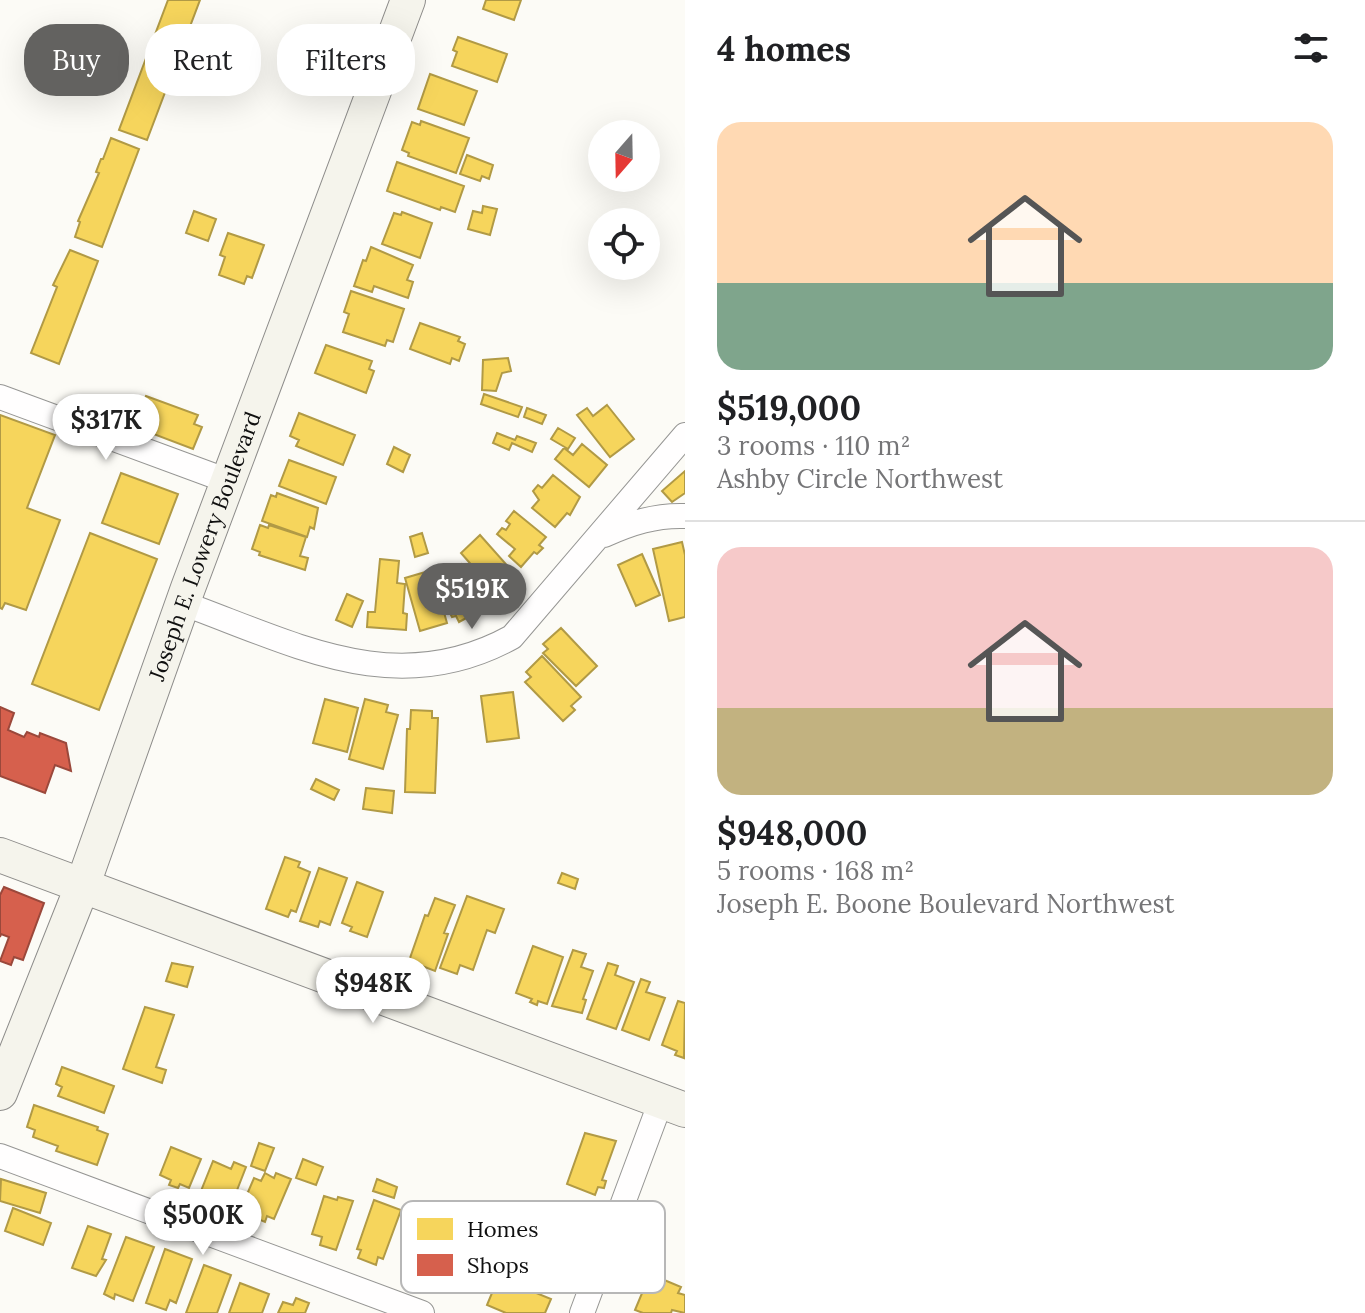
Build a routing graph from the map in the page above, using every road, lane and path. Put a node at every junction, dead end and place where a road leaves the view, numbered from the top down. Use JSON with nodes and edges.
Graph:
{"nodes":[{"id":1,"x":408,"y":0,"type":"edge"},
{"id":2,"x":0,"y":397,"type":"edge"},
{"id":3,"x":685,"y":435,"type":"edge"},
{"id":4,"x":228,"y":481,"type":"junction"},
{"id":5,"x":685,"y":516,"type":"edge"},
{"id":6,"x":598,"y":537,"type":"junction"},
{"id":7,"x":182,"y":603,"type":"junction"},
{"id":8,"x":0,"y":855,"type":"edge"},
{"id":9,"x":82,"y":887,"type":"junction"},
{"id":10,"x":0,"y":1093,"type":"edge"},
{"id":11,"x":673,"y":1105,"type":"edge"},
{"id":12,"x":0,"y":1156,"type":"edge"},
{"id":13,"x":631,"y":1201,"type":"edge"},
{"id":14,"x":591,"y":1293,"type":"edge"},
{"id":15,"x":422,"y":1313,"type":"edge"},
{"id":16,"x":582,"y":1313,"type":"edge"}],
"edges":[{"from":1,"to":4,"type":"main road","name":"Joseph E. Lowery Boulevard"},
{"from":2,"to":4,"type":"street"},
{"from":3,"to":6,"type":"street"},
{"from":4,"to":7,"type":"main road","name":"Joseph E. Lowery Boulevard"},
{"from":5,"to":6,"type":"street"},
{"from":6,"to":7,"type":"street"},
{"from":7,"to":9,"type":"main road","name":"Joseph E. Lowery Boulevard"},
{"from":8,"to":9,"type":"main road"},
{"from":9,"to":10,"type":"main road","name":"Joseph E. Lowery Boulevard"},
{"from":9,"to":11,"type":"main road"},
{"from":11,"to":13,"type":"street"},
{"from":12,"to":15,"type":"street"},
{"from":14,"to":16,"type":"street"}]}
